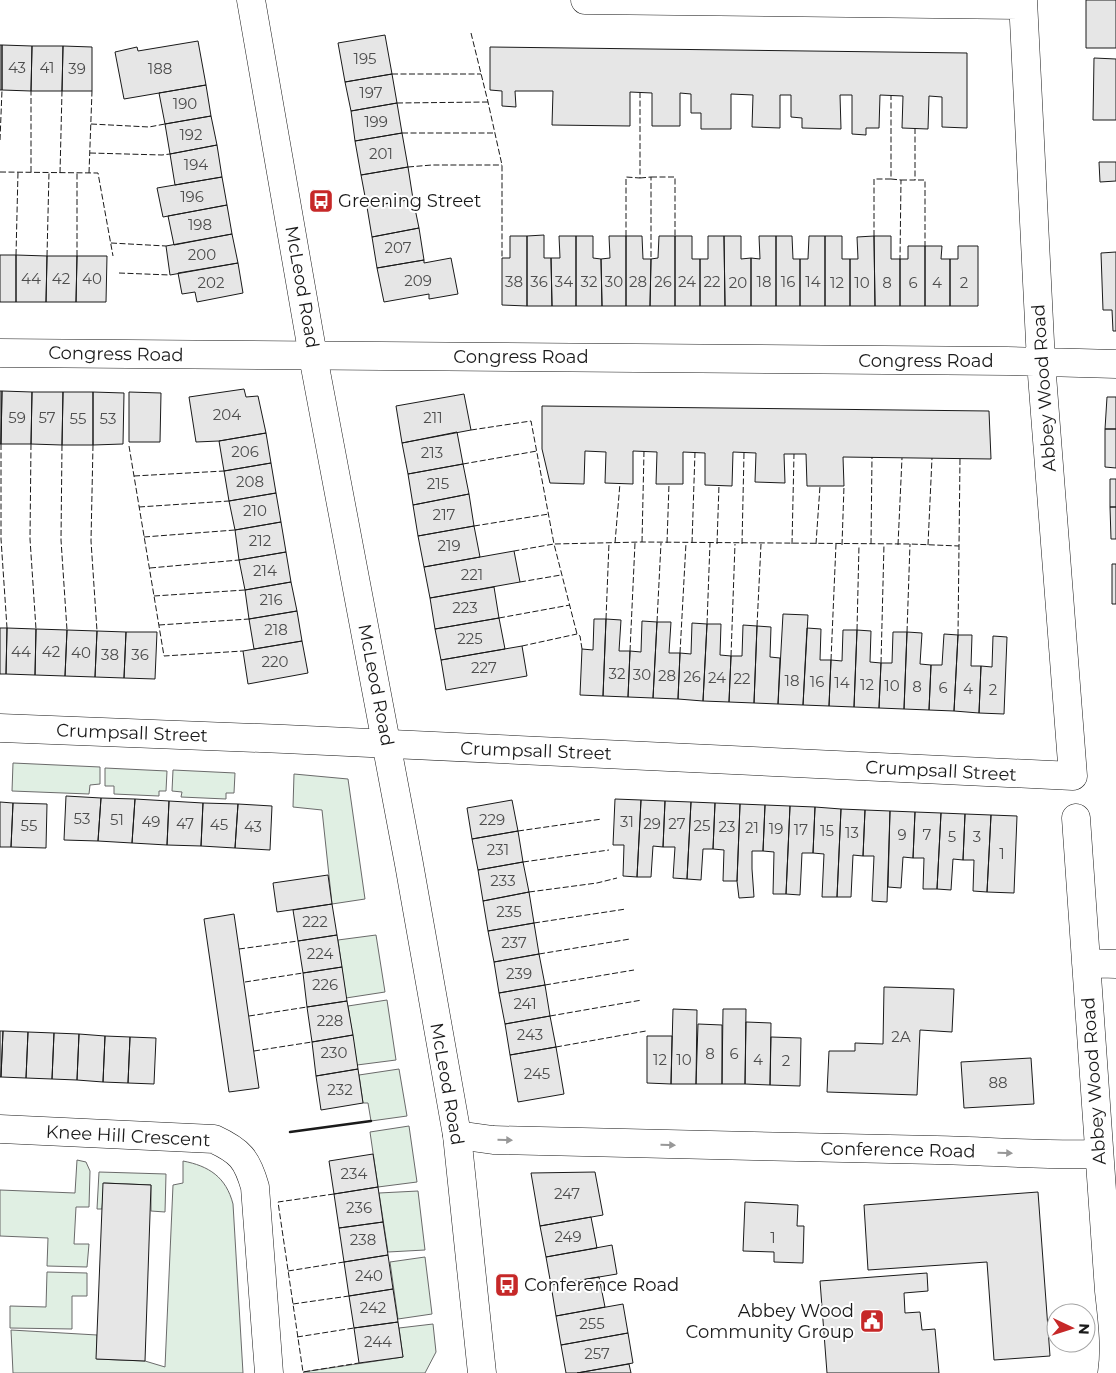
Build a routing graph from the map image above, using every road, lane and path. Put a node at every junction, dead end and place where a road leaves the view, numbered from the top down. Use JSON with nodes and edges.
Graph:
{"nodes":[{"id":1,"x":251,"y":0,"type":"edge"},
{"id":2,"x":585,"y":0,"type":"edge"},
{"id":3,"x":1023,"y":3,"type":"edge"},
{"id":4,"x":0,"y":353,"type":"edge"},
{"id":5,"x":313,"y":356,"type":"junction"},
{"id":6,"x":1041,"y":362,"type":"junction"},
{"id":7,"x":1116,"y":364,"type":"edge"},
{"id":8,"x":0,"y":728,"type":"edge"},
{"id":9,"x":387,"y":745,"type":"junction"},
{"id":10,"x":1073,"y":776,"type":"joint"},
{"id":11,"x":1076,"y":818,"type":"dead end"},
{"id":12,"x":1086,"y":963,"type":"junction"},
{"id":13,"x":1116,"y":964,"type":"edge"},
{"id":14,"x":0,"y":1129,"type":"edge"},
{"id":15,"x":457,"y":1135,"type":"junction"},
{"id":16,"x":1099,"y":1154,"type":"junction"},
{"id":17,"x":269,"y":1373,"type":"edge"},
{"id":18,"x":482,"y":1373,"type":"edge"},
{"id":19,"x":1112,"y":1373,"type":"edge"}],
"edges":[{"from":1,"to":5,"type":"street","name":"McLeod Road"},
{"from":2,"to":3,"type":"street"},
{"from":3,"to":6,"type":"street","name":"Abbey Wood Road"},
{"from":4,"to":5,"type":"street","name":"Congress Road"},
{"from":5,"to":6,"type":"street","name":"Congress Road"},
{"from":5,"to":9,"type":"street","name":"McLeod Road"},
{"from":6,"to":7,"type":"street","name":"Congress Road"},
{"from":6,"to":10,"type":"street","name":"Abbey Wood Road"},
{"from":8,"to":9,"type":"street","name":"Crumpsall Street"},
{"from":9,"to":10,"type":"street","name":"Crumpsall Street"},
{"from":9,"to":15,"type":"street","name":"McLeod Road"},
{"from":11,"to":12,"type":"street","name":"Abbey Wood Road"},
{"from":12,"to":13,"type":"street"},
{"from":12,"to":16,"type":"street","name":"Abbey Wood Road"},
{"from":14,"to":17,"type":"street","name":"Knee Hill Crescent"},
{"from":15,"to":16,"type":"street","name":"Conference Road","one_way":true},
{"from":15,"to":18,"type":"street","name":"McLeod Road"},
{"from":16,"to":19,"type":"street","name":"Abbey Wood Road"}]}
